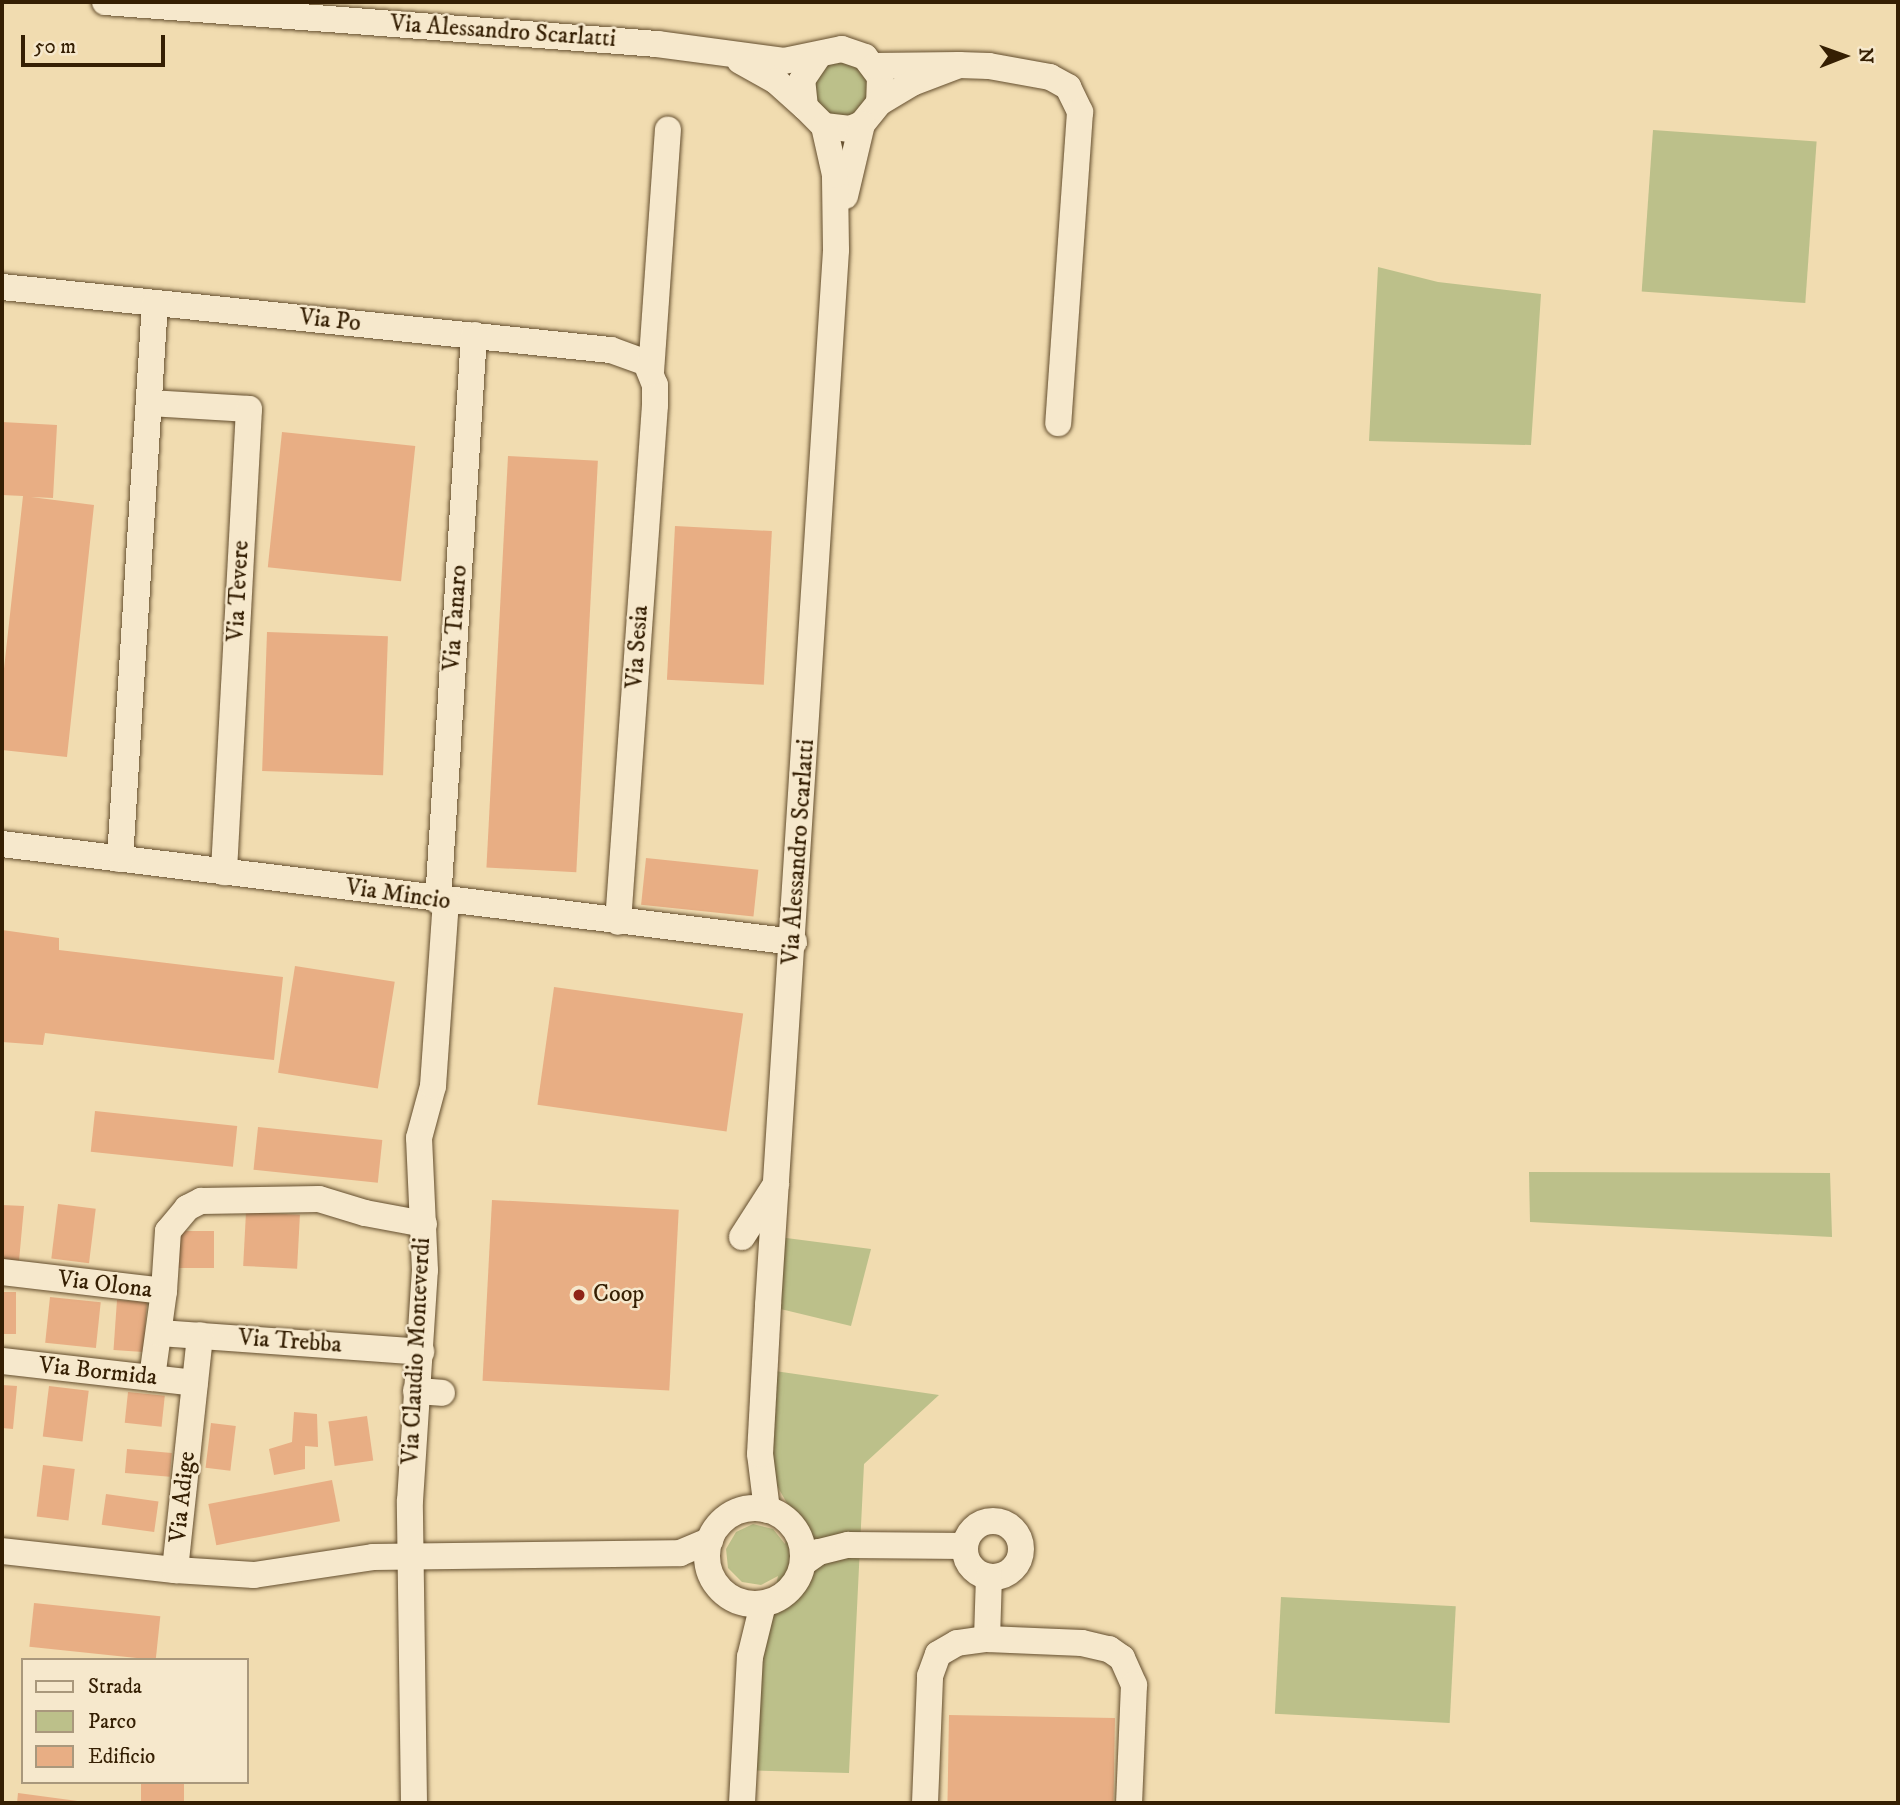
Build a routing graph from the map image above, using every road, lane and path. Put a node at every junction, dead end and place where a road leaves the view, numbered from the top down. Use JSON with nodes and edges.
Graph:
{"nodes":[{"id":1,"x":105,"y":2,"type":"edge"},
{"id":2,"x":732,"y":56,"type":"junction"},
{"id":3,"x":817,"y":58,"type":"junction"},
{"id":4,"x":959,"y":65,"type":"junction"},
{"id":5,"x":874,"y":66,"type":"junction"},
{"id":6,"x":879,"y":103,"type":"junction"},
{"id":7,"x":805,"y":107,"type":"junction"},
{"id":8,"x":862,"y":124,"type":"junction"},
{"id":9,"x":824,"y":126,"type":"junction"},
{"id":10,"x":668,"y":130,"type":"dead end"},
{"id":11,"x":836,"y":250,"type":"junction"},
{"id":12,"x":2,"y":286,"type":"edge"},
{"id":13,"x":155,"y":303,"type":"junction"},
{"id":14,"x":474,"y":335,"type":"junction"},
{"id":15,"x":652,"y":372,"type":"junction"},
{"id":16,"x":150,"y":403,"type":"junction"},
{"id":17,"x":1058,"y":423,"type":"dead end"},
{"id":18,"x":2,"y":844,"type":"edge"},
{"id":19,"x":120,"y":859,"type":"junction"},
{"id":20,"x":224,"y":872,"type":"junction"},
{"id":21,"x":442,"y":902,"type":"junction"},
{"id":22,"x":618,"y":922,"type":"junction"},
{"id":23,"x":794,"y":942,"type":"junction"},
{"id":24,"x":777,"y":1182,"type":"junction"},
{"id":25,"x":424,"y":1224,"type":"junction"},
{"id":26,"x":742,"y":1237,"type":"dead end"},
{"id":27,"x":2,"y":1272,"type":"edge"},
{"id":28,"x":164,"y":1291,"type":"junction"},
{"id":29,"x":159,"y":1333,"type":"junction"},
{"id":30,"x":200,"y":1335,"type":"junction"},
{"id":31,"x":421,"y":1352,"type":"junction"},
{"id":32,"x":2,"y":1361,"type":"edge"},
{"id":33,"x":152,"y":1378,"type":"junction"},
{"id":34,"x":195,"y":1383,"type":"junction"},
{"id":35,"x":754,"y":1510,"type":"junction"},
{"id":36,"x":796,"y":1531,"type":"junction"},
{"id":37,"x":710,"y":1540,"type":"junction"},
{"id":38,"x":848,"y":1545,"type":"junction"},
{"id":39,"x":965,"y":1546,"type":"junction"},
{"id":40,"x":2,"y":1551,"type":"edge"},
{"id":41,"x":680,"y":1553,"type":"junction"},
{"id":42,"x":411,"y":1555,"type":"junction"},
{"id":43,"x":803,"y":1563,"type":"junction"},
{"id":44,"x":175,"y":1570,"type":"junction"},
{"id":45,"x":709,"y":1570,"type":"junction"},
{"id":46,"x":989,"y":1577,"type":"junction"},
{"id":47,"x":751,"y":1603,"type":"junction"},
{"id":48,"x":987,"y":1639,"type":"junction"},
{"id":49,"x":414,"y":1803,"type":"edge"},
{"id":50,"x":743,"y":1803,"type":"edge"},
{"id":51,"x":925,"y":1803,"type":"edge"},
{"id":52,"x":1129,"y":1803,"type":"edge"}],
"edges":[{"from":1,"to":2,"type":"street","name":"Via Alessandro Scarlatti"},
{"from":2,"to":3,"type":"street","name":"Via Alessandro Scarlatti"},
{"from":2,"to":7,"type":"street","name":"Via Alessandro Scarlatti"},
{"from":3,"to":5,"type":"street"},
{"from":3,"to":7,"type":"street"},
{"from":4,"to":5,"type":"street"},
{"from":4,"to":6,"type":"street"},
{"from":4,"to":17,"type":"street"},
{"from":5,"to":6,"type":"street"},
{"from":6,"to":8,"type":"street"},
{"from":7,"to":9,"type":"street"},
{"from":8,"to":9,"type":"street"},
{"from":8,"to":11,"type":"street","name":"Via Alessandro Scarlatti"},
{"from":9,"to":11,"type":"street","name":"Via Alessandro Scarlatti"},
{"from":10,"to":15,"type":"street","name":"Via Sesia"},
{"from":11,"to":23,"type":"street","name":"Via Alessandro Scarlatti"},
{"from":12,"to":13,"type":"street","name":"Via Po"},
{"from":13,"to":14,"type":"street","name":"Via Po"},
{"from":13,"to":16,"type":"street"},
{"from":14,"to":15,"type":"street","name":"Via Po"},
{"from":14,"to":21,"type":"street","name":"Via Tanaro"},
{"from":15,"to":22,"type":"street","name":"Via Sesia"},
{"from":16,"to":19,"type":"street"},
{"from":16,"to":20,"type":"street","name":"Via Tevere"},
{"from":18,"to":19,"type":"street","name":"Via Mincio"},
{"from":19,"to":20,"type":"street","name":"Via Mincio"},
{"from":20,"to":21,"type":"street","name":"Via Mincio"},
{"from":21,"to":22,"type":"street","name":"Via Mincio"},
{"from":21,"to":25,"type":"street","name":"Via Claudio Monteverdi"},
{"from":22,"to":23,"type":"street","name":"Via Mincio"},
{"from":23,"to":24,"type":"street","name":"Via Alessandro Scarlatti"},
{"from":24,"to":26,"type":"street"},
{"from":24,"to":35,"type":"street","name":"Via Alessandro Scarlatti"},
{"from":25,"to":28,"type":"street"},
{"from":25,"to":31,"type":"street","name":"Via Claudio Monteverdi"},
{"from":27,"to":28,"type":"street","name":"Via Olona"},
{"from":28,"to":29,"type":"street","name":"Via Olona"},
{"from":29,"to":30,"type":"street","name":"Via Trebba"},
{"from":29,"to":33,"type":"street","name":"Via Olona"},
{"from":30,"to":31,"type":"street","name":"Via Trebba"},
{"from":30,"to":34,"type":"street","name":"Via Adige"},
{"from":31,"to":42,"type":"street","name":"Via Claudio Monteverdi"},
{"from":32,"to":33,"type":"street","name":"Via Bormida"},
{"from":33,"to":34,"type":"street","name":"Via Bormida"},
{"from":34,"to":44,"type":"street","name":"Via Adige"},
{"from":35,"to":36,"type":"street"},
{"from":35,"to":37,"type":"street"},
{"from":36,"to":38,"type":"street"},
{"from":36,"to":43,"type":"street"},
{"from":37,"to":41,"type":"street"},
{"from":37,"to":45,"type":"street"},
{"from":38,"to":39,"type":"street"},
{"from":38,"to":43,"type":"street"},
{"from":39,"to":46,"type":"street"},
{"from":39,"to":46,"type":"street"},
{"from":40,"to":44,"type":"street","name":"Via Adige"},
{"from":41,"to":42,"type":"street"},
{"from":41,"to":45,"type":"street"},
{"from":42,"to":44,"type":"street"},
{"from":42,"to":49,"type":"street","name":"Via Claudio Monteverdi"},
{"from":43,"to":47,"type":"street"},
{"from":45,"to":47,"type":"street"},
{"from":46,"to":48,"type":"street"},
{"from":47,"to":50,"type":"street"},
{"from":48,"to":51,"type":"street"},
{"from":48,"to":52,"type":"street"}]}
